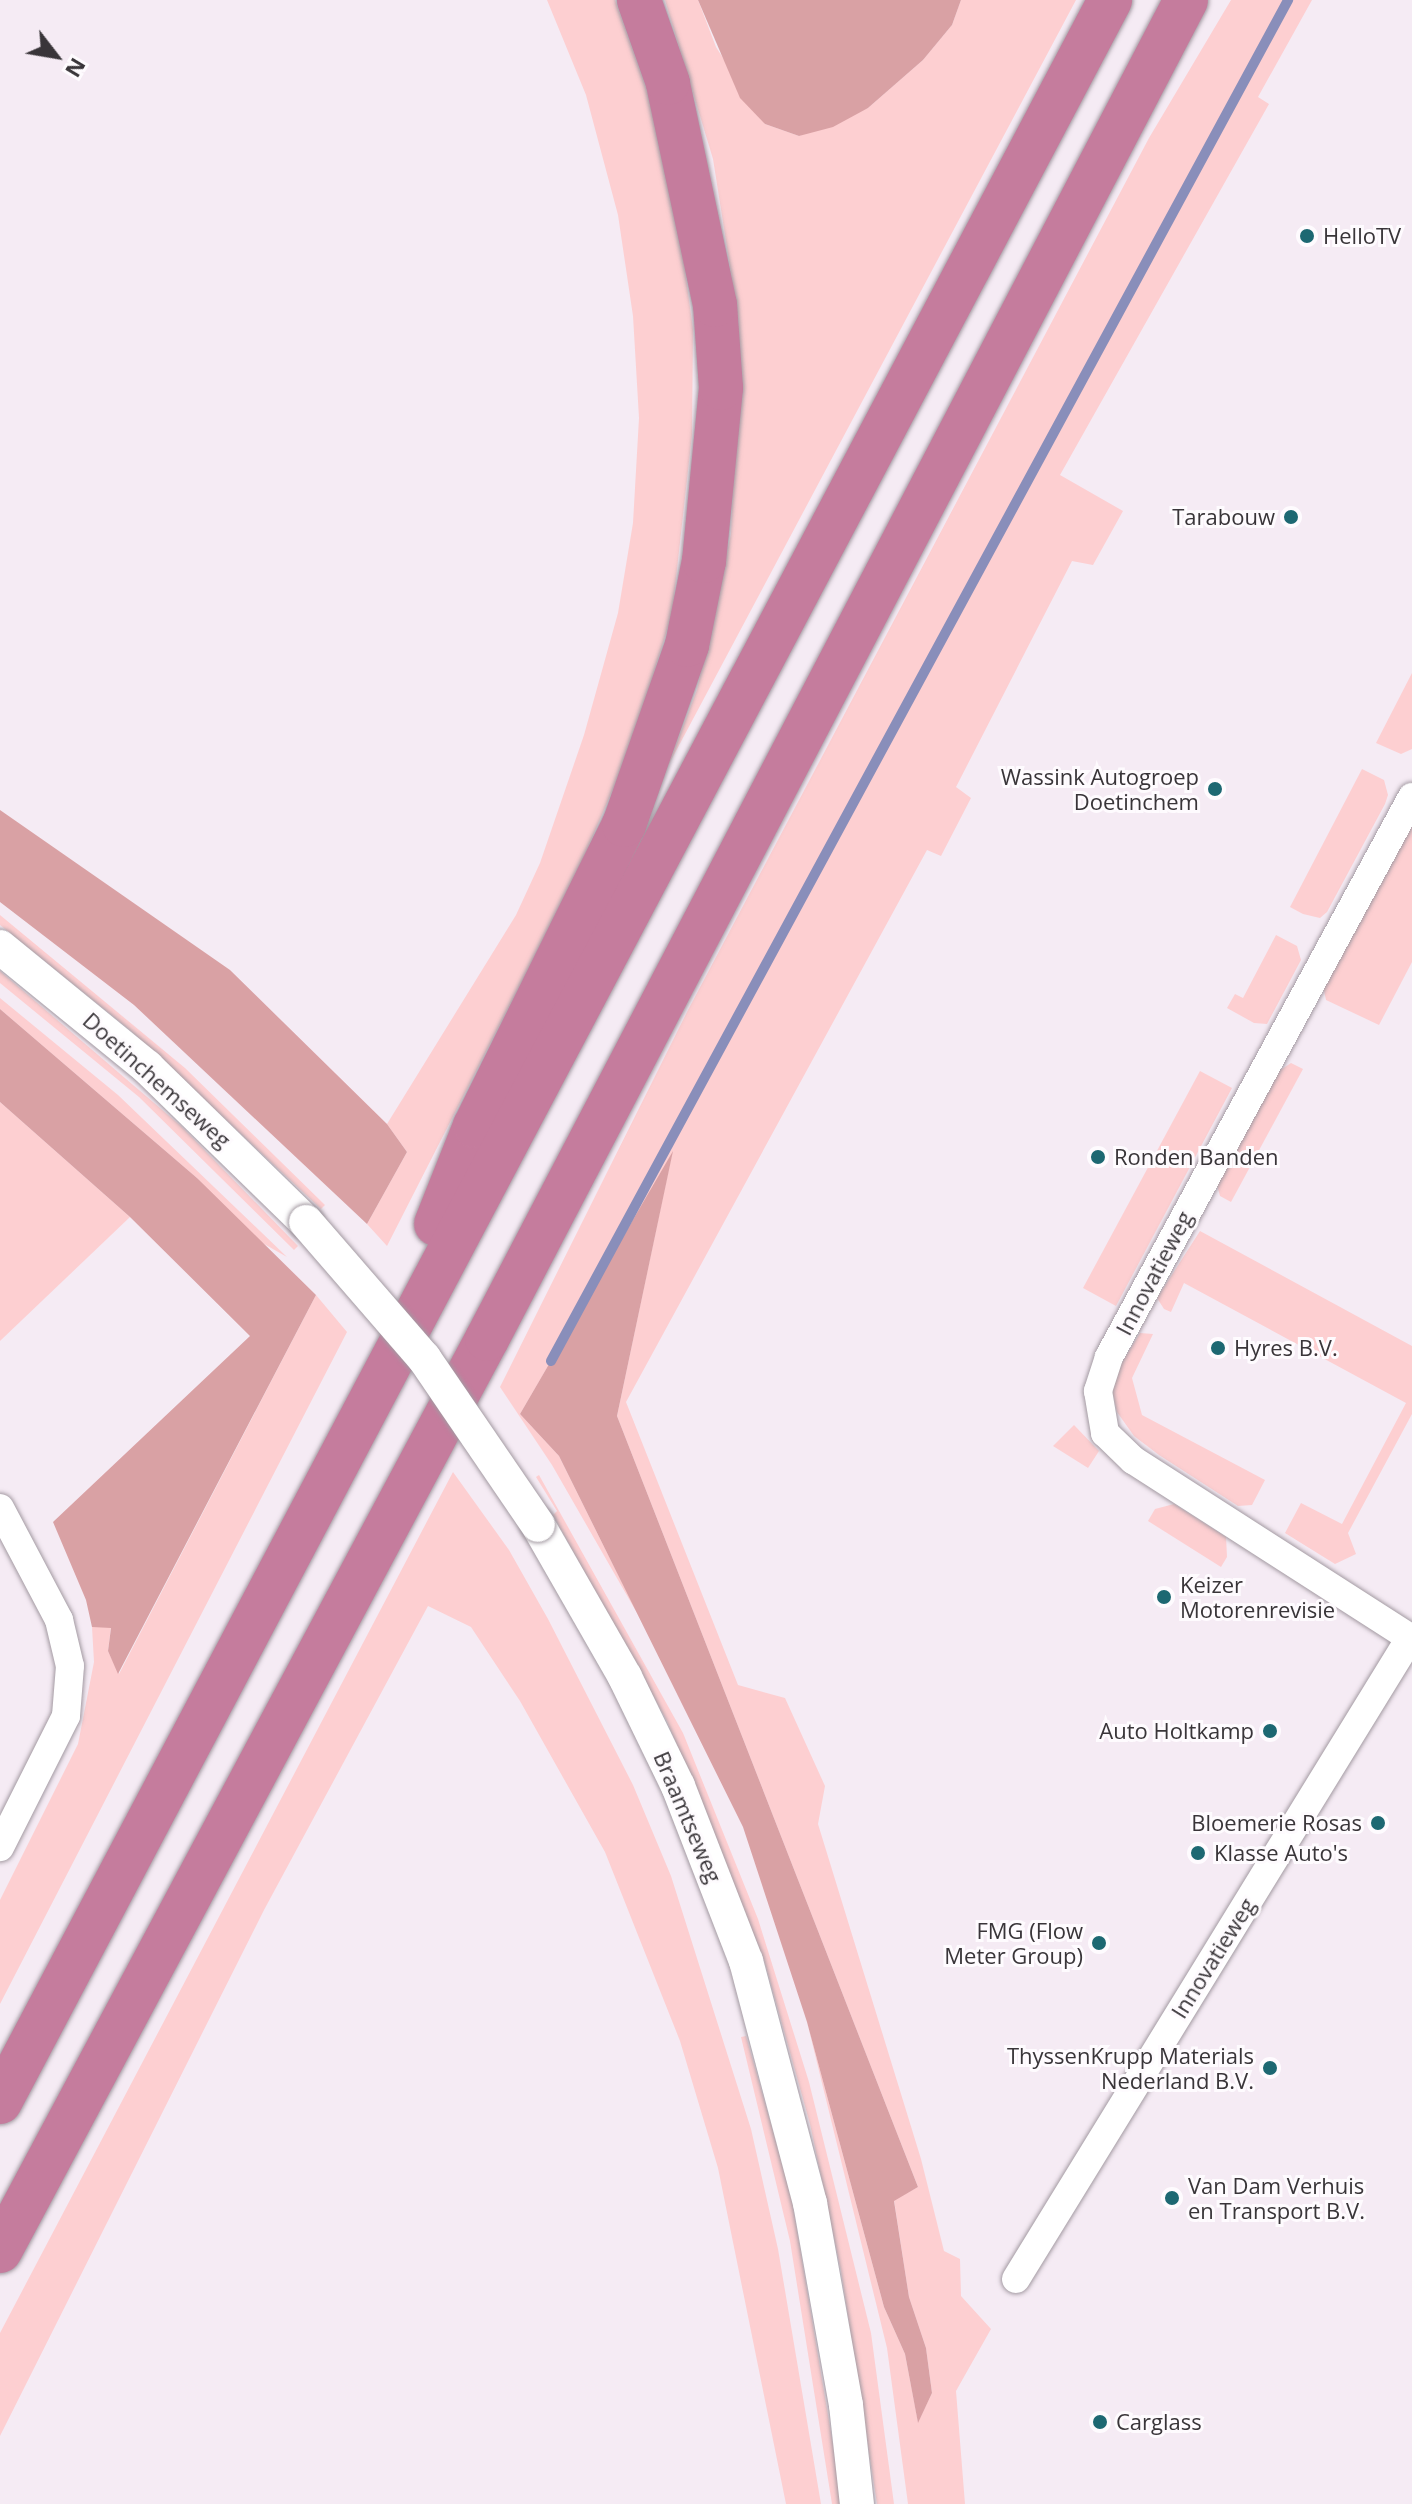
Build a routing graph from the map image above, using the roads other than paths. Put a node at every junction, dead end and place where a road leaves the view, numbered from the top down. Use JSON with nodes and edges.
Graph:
{"nodes":[{"id":1,"x":639,"y":0,"type":"edge"},
{"id":2,"x":1110,"y":0,"type":"edge"},
{"id":3,"x":1186,"y":0,"type":"edge"},
{"id":4,"x":1412,"y":797,"type":"edge"},
{"id":5,"x":0,"y":947,"type":"edge"},
{"id":6,"x":306,"y":1222,"type":"joint"},
{"id":7,"x":355,"y":1429,"type":"junction"},
{"id":8,"x":0,"y":1508,"type":"edge"},
{"id":9,"x":1411,"y":1639,"type":"edge"},
{"id":10,"x":0,"y":1847,"type":"edge"},
{"id":11,"x":0,"y":2102,"type":"edge"},
{"id":12,"x":0,"y":2251,"type":"edge"},
{"id":13,"x":1016,"y":2279,"type":"dead end"},
{"id":14,"x":857,"y":2504,"type":"edge"}],
"edges":[{"from":1,"to":7,"type":"highway"},
{"from":2,"to":7,"type":"highway"},
{"from":3,"to":12,"type":"highway"},
{"from":4,"to":9,"type":"street","name":"Innovatieweg"},
{"from":5,"to":6,"type":"street","name":"Doetinchemseweg"},
{"from":6,"to":14,"type":"street","name":"Braamtseweg","bridge":true},
{"from":7,"to":11,"type":"highway"},
{"from":8,"to":10,"type":"street"},
{"from":9,"to":13,"type":"street","name":"Innovatieweg"}]}
